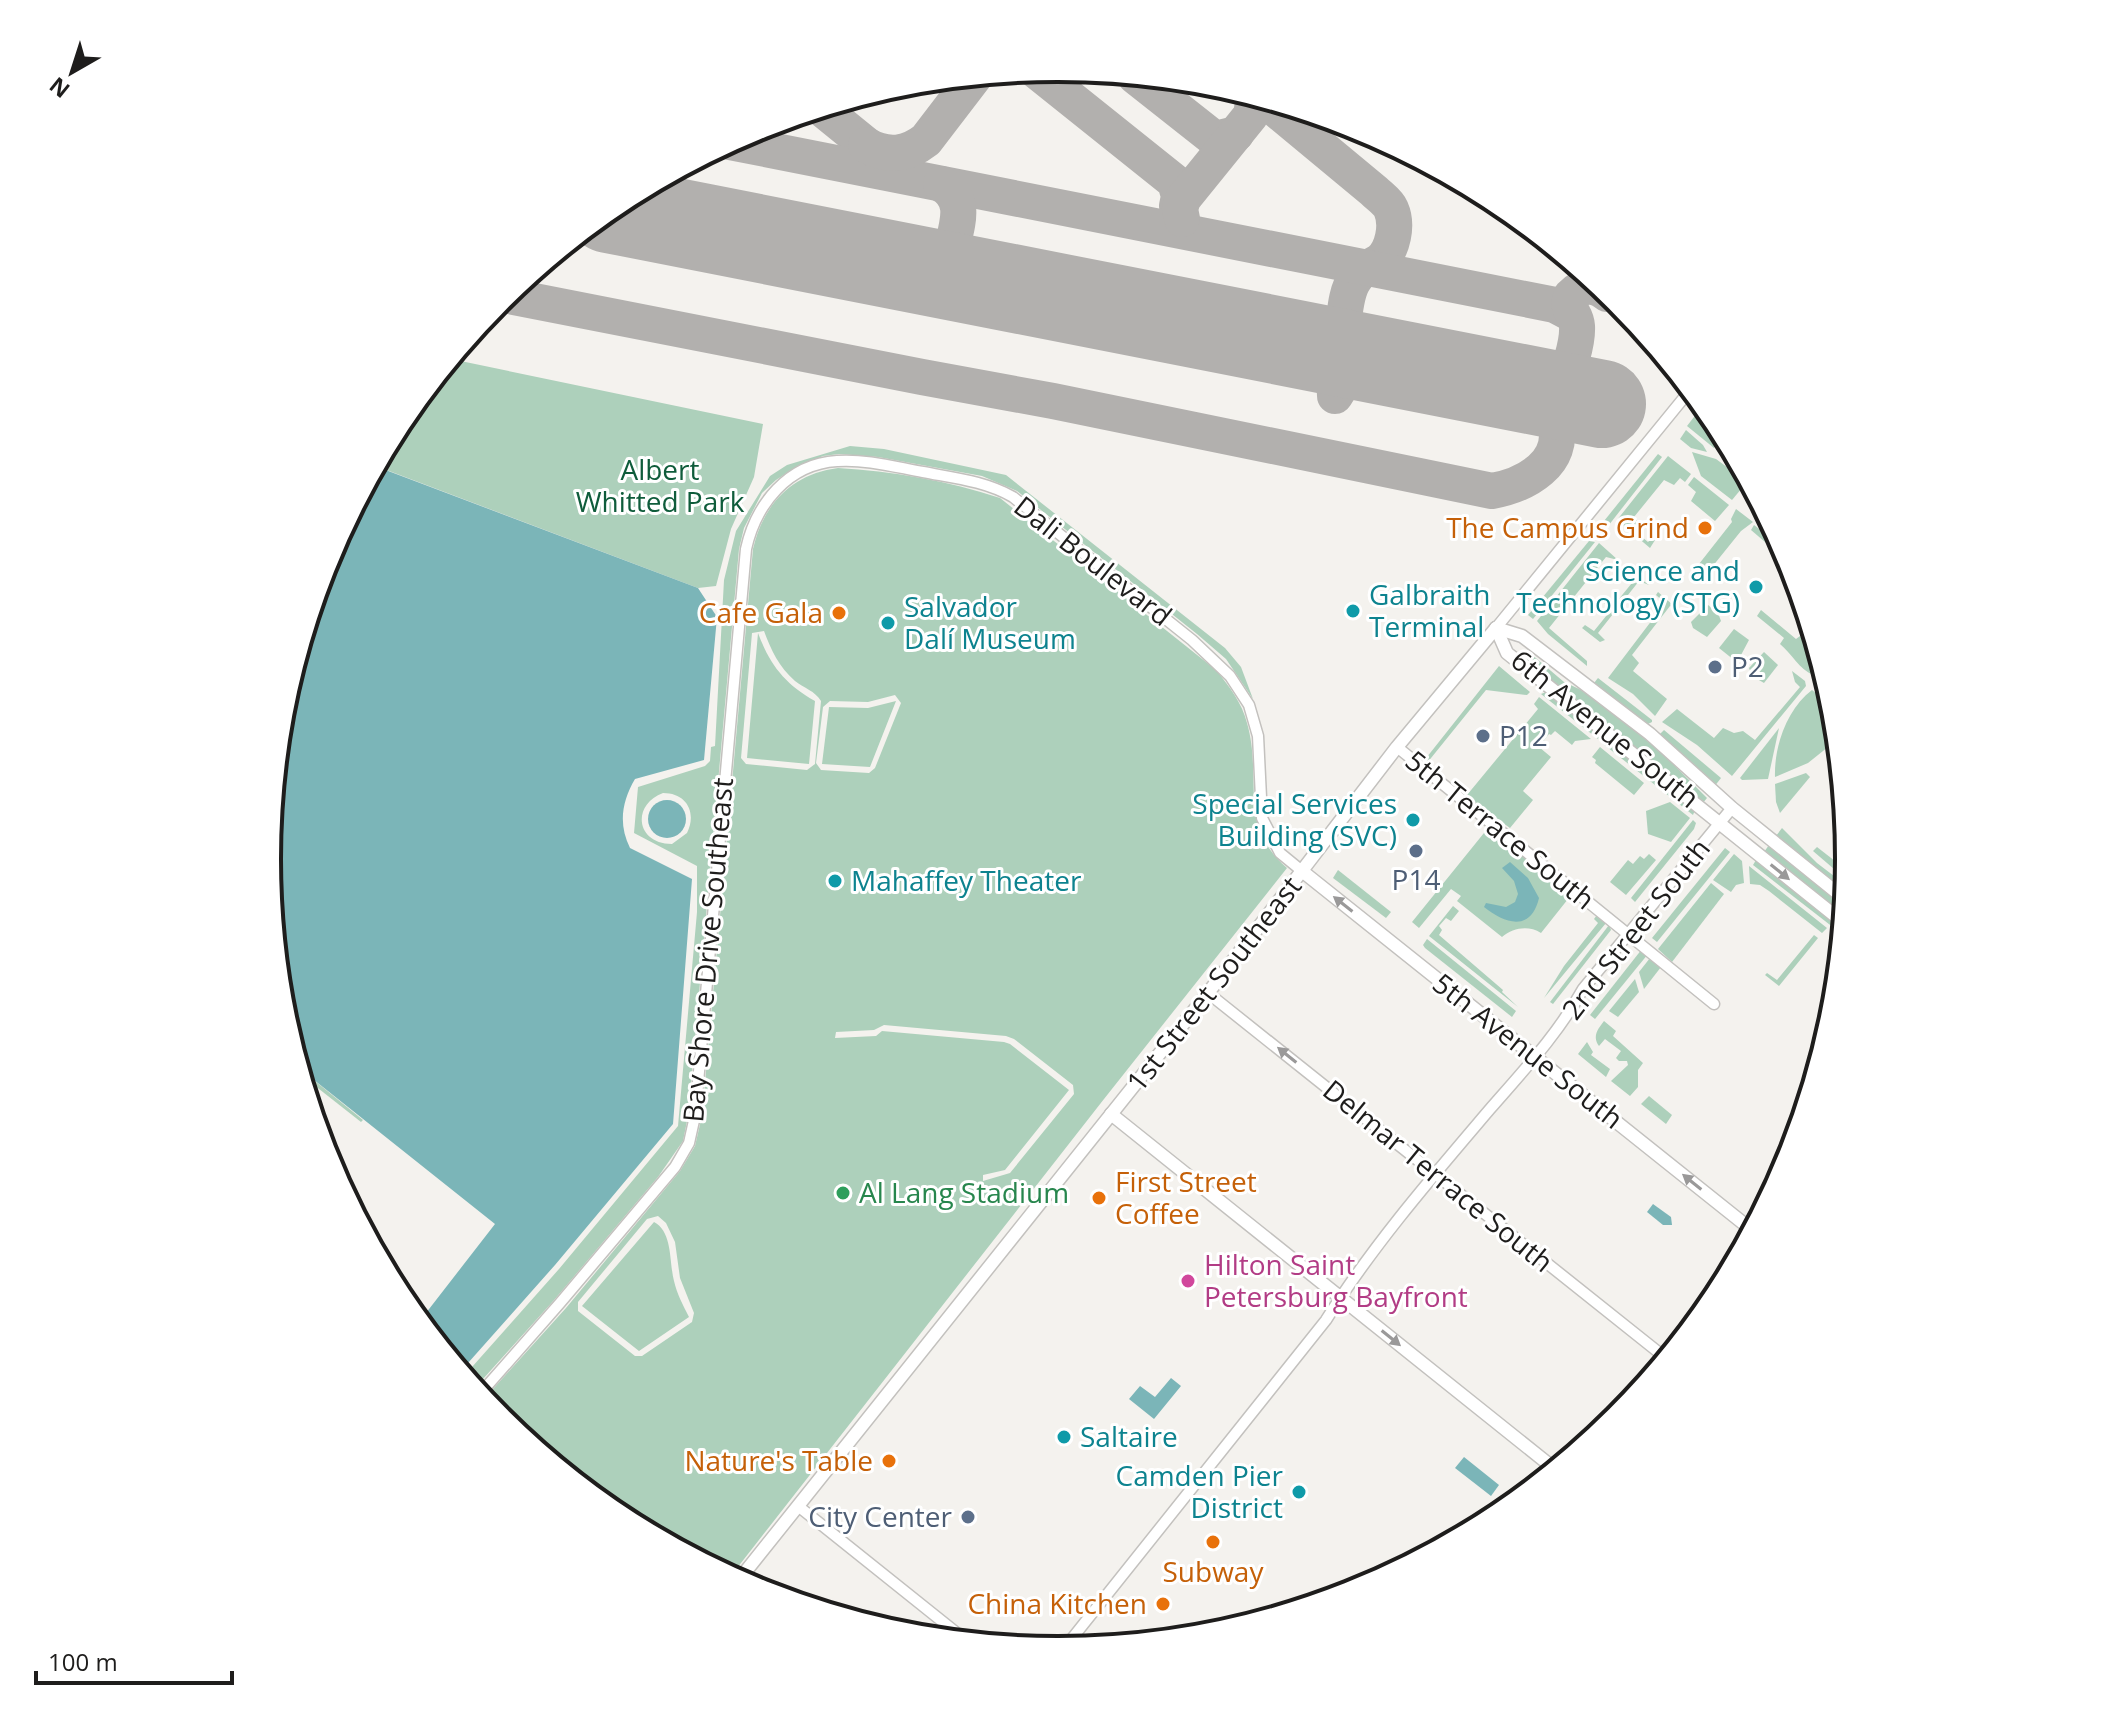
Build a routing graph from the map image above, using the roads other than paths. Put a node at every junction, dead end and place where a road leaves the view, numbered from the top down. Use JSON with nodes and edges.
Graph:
{"nodes":[{"id":1,"x":1684,"y":398,"type":"edge"},
{"id":2,"x":744,"y":574,"type":"joint"},
{"id":3,"x":1496,"y":628,"type":"junction"},
{"id":4,"x":1397,"y":747,"type":"junction"},
{"id":5,"x":1732,"y":808,"type":"junction"},
{"id":6,"x":1719,"y":823,"type":"junction"},
{"id":7,"x":1302,"y":871,"type":"junction"},
{"id":8,"x":1835,"y":891,"type":"edge"},
{"id":9,"x":1834,"y":915,"type":"edge"},
{"id":10,"x":1628,"y":933,"type":"junction"},
{"id":11,"x":1208,"y":993,"type":"junction"},
{"id":12,"x":1714,"y":1004,"type":"dead end"},
{"id":13,"x":1537,"y":1057,"type":"junction"},
{"id":14,"x":1111,"y":1114,"type":"junction"},
{"id":15,"x":1436,"y":1174,"type":"junction"},
{"id":16,"x":1745,"y":1224,"type":"edge"},
{"id":17,"x":1340,"y":1298,"type":"junction"},
{"id":18,"x":1659,"y":1353,"type":"edge"},
{"id":19,"x":487,"y":1386,"type":"edge"},
{"id":20,"x":1548,"y":1463,"type":"edge"},
{"id":21,"x":798,"y":1506,"type":"junction"},
{"id":22,"x":746,"y":1571,"type":"edge"},
{"id":23,"x":952,"y":1629,"type":"edge"},
{"id":24,"x":1074,"y":1636,"type":"edge"}],
"edges":[{"from":1,"to":3,"type":"street","name":"1st Street Southeast"},
{"from":2,"to":7,"type":"street","name":"Dali Boulevard"},
{"from":2,"to":19,"type":"street","name":"Bay Shore Drive Southeast"},
{"from":3,"to":4,"type":"street","name":"1st Street Southeast"},
{"from":3,"to":5,"type":"street","name":"6th Avenue South"},
{"from":3,"to":6,"type":"street","name":"6th Avenue South"},
{"from":4,"to":7,"type":"street","name":"1st Street Southeast"},
{"from":4,"to":10,"type":"street","name":"5th Terrace South"},
{"from":5,"to":6,"type":"street","name":"2nd Street South"},
{"from":5,"to":8,"type":"street","name":"6th Avenue South"},
{"from":6,"to":9,"type":"street","name":"6th Avenue South","one_way":true},
{"from":6,"to":10,"type":"street","name":"2nd Street South"},
{"from":7,"to":11,"type":"street","name":"1st Street Southeast"},
{"from":13,"to":7,"type":"street","name":"5th Avenue South","one_way":true},
{"from":10,"to":12,"type":"street","name":"5th Terrace South"},
{"from":10,"to":13,"type":"street","name":"2nd Street South"},
{"from":11,"to":14,"type":"street","name":"1st Street Southeast"},
{"from":15,"to":11,"type":"street","name":"Delmar Terrace South","one_way":true},
{"from":13,"to":15,"type":"street","name":"2nd Street South"},
{"from":16,"to":13,"type":"street","name":"5th Avenue South","one_way":true},
{"from":14,"to":17,"type":"street"},
{"from":14,"to":21,"type":"street","name":"1st Street Southeast"},
{"from":15,"to":17,"type":"street","name":"2nd Street South"},
{"from":15,"to":18,"type":"street","name":"Delmar Terrace South"},
{"from":17,"to":20,"type":"street","one_way":true},
{"from":17,"to":24,"type":"street","name":"2nd Street South"},
{"from":21,"to":22,"type":"street","name":"1st Street Southeast"},
{"from":21,"to":23,"type":"street"}]}
